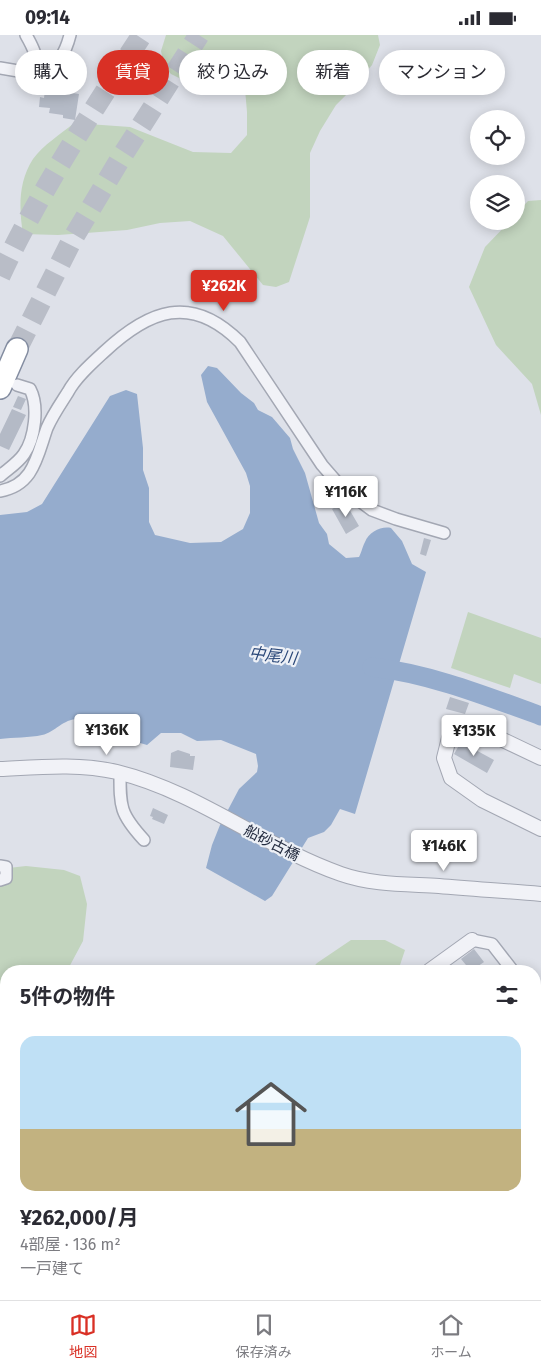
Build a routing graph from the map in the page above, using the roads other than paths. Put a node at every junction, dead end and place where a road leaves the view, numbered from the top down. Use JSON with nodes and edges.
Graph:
{"nodes":[{"id":1,"x":26,"y":35,"type":"edge"},
{"id":2,"x":70,"y":35,"type":"edge"},
{"id":3,"x":34,"y":50,"type":"edge"},
{"id":4,"x":66,"y":50,"type":"edge"},
{"id":5,"x":0,"y":68,"type":"edge"},
{"id":6,"x":15,"y":70,"type":"edge"},
{"id":7,"x":17,"y":349,"type":"tunnel mouth"},
{"id":8,"x":9,"y":386,"type":"edge"},
{"id":9,"x":0,"y":476,"type":"edge"},
{"id":10,"x":0,"y":491,"type":"edge"},
{"id":11,"x":444,"y":533,"type":"dead end"},
{"id":12,"x":541,"y":758,"type":"edge"},
{"id":13,"x":0,"y":769,"type":"edge"},
{"id":14,"x":120,"y":773,"type":"junction"},
{"id":15,"x":541,"y":829,"type":"edge"},
{"id":16,"x":144,"y":840,"type":"dead end"},
{"id":17,"x":0,"y":865,"type":"edge"},
{"id":18,"x":0,"y":881,"type":"edge"},
{"id":19,"x":541,"y":894,"type":"edge"},
{"id":20,"x":472,"y":940,"type":"joint"},
{"id":21,"x":437,"y":965,"type":"edge"},
{"id":22,"x":508,"y":965,"type":"edge"}],
"edges":[{"from":1,"to":3,"type":"street"},
{"from":2,"to":4,"type":"street"},
{"from":5,"to":6,"type":"street"},
{"from":7,"to":8,"type":"highway"},
{"from":8,"to":9,"type":"street"},
{"from":10,"to":11,"type":"street"},
{"from":12,"to":15,"type":"street"},
{"from":13,"to":14,"type":"street","name":"船砂古橋"},
{"from":14,"to":16,"type":"street"},
{"from":14,"to":19,"type":"street","name":"船砂古橋"},
{"from":17,"to":18,"type":"street"},
{"from":20,"to":21,"type":"street"},
{"from":20,"to":22,"type":"street"}]}
